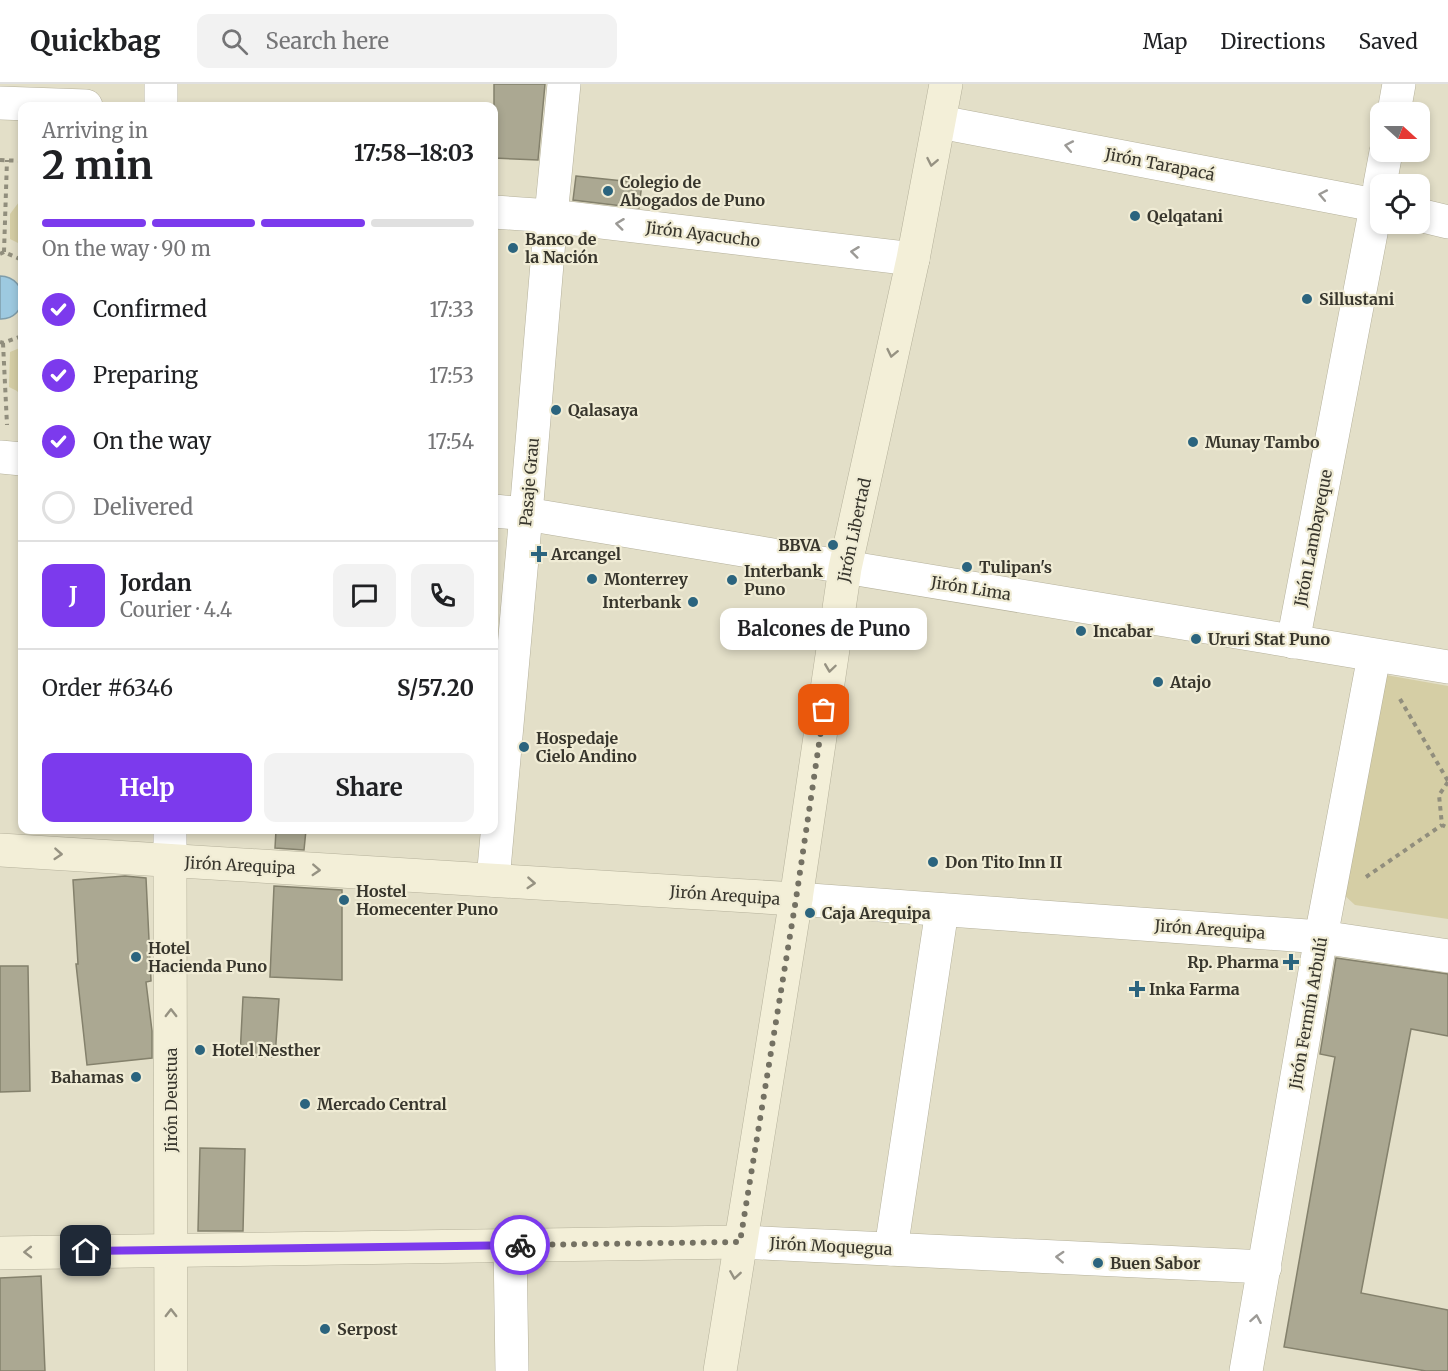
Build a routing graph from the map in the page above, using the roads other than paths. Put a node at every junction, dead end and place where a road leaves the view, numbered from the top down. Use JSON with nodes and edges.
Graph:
{"nodes":[{"id":1,"x":161,"y":84,"type":"edge"},
{"id":2,"x":564,"y":84,"type":"edge"},
{"id":3,"x":946,"y":84,"type":"edge"},
{"id":4,"x":1399,"y":84,"type":"edge"},
{"id":5,"x":161,"y":102,"type":"edge"},
{"id":6,"x":1396,"y":102,"type":"edge"},
{"id":7,"x":0,"y":103,"type":"edge"},
{"id":8,"x":18,"y":104,"type":"edge"},
{"id":9,"x":940,"y":122,"type":"junction"},
{"id":10,"x":1370,"y":194,"type":"edge"},
{"id":11,"x":498,"y":212,"type":"edge"},
{"id":12,"x":551,"y":216,"type":"junction"},
{"id":13,"x":1430,"y":218,"type":"edge"},
{"id":14,"x":1448,"y":222,"type":"edge"},
{"id":15,"x":1371,"y":234,"type":"edge"},
{"id":16,"x":913,"y":259,"type":"junction"},
{"id":17,"x":3,"y":441,"type":"edge"},
{"id":18,"x":18,"y":455,"type":"edge"},
{"id":19,"x":498,"y":511,"type":"edge"},
{"id":20,"x":526,"y":514,"type":"junction"},
{"id":21,"x":845,"y":567,"type":"junction"},
{"id":22,"x":1293,"y":642,"type":"junction"},
{"id":23,"x":1374,"y":656,"type":"junction"},
{"id":24,"x":1448,"y":667,"type":"edge"},
{"id":25,"x":498,"y":825,"type":"edge"},
{"id":26,"x":497,"y":834,"type":"edge"},
{"id":27,"x":170,"y":845,"type":"edge"},
{"id":28,"x":0,"y":850,"type":"edge"},
{"id":29,"x":493,"y":880,"type":"junction"},
{"id":30,"x":796,"y":899,"type":"junction"},
{"id":31,"x":942,"y":910,"type":"junction"},
{"id":32,"x":1321,"y":937,"type":"junction"},
{"id":33,"x":1448,"y":956,"type":"edge"},
{"id":34,"x":740,"y":1242,"type":"junction"},
{"id":35,"x":510,"y":1245,"type":"junction"},
{"id":36,"x":171,"y":1249,"type":"junction"},
{"id":37,"x":891,"y":1249,"type":"junction"},
{"id":38,"x":0,"y":1252,"type":"edge"},
{"id":39,"x":1265,"y":1267,"type":"junction"},
{"id":40,"x":171,"y":1371,"type":"edge"},
{"id":41,"x":512,"y":1371,"type":"edge"},
{"id":42,"x":720,"y":1371,"type":"edge"},
{"id":43,"x":1246,"y":1371,"type":"edge"}],
"edges":[{"from":1,"to":5,"type":"street"},
{"from":2,"to":12,"type":"street","name":"Pasaje Grau"},
{"from":3,"to":9,"type":"street","name":"Jirón Libertad"},
{"from":4,"to":6,"type":"street"},
{"from":7,"to":8,"type":"street"},
{"from":10,"to":9,"type":"street","name":"Jirón Tarapacá","one_way":true},
{"from":9,"to":16,"type":"street","name":"Jirón Libertad","one_way":true},
{"from":11,"to":12,"type":"street","name":"Jirón Ayacucho"},
{"from":16,"to":12,"type":"street","name":"Jirón Ayacucho","one_way":true},
{"from":12,"to":20,"type":"street","name":"Pasaje Grau"},
{"from":13,"to":14,"type":"street"},
{"from":15,"to":22,"type":"street","name":"Jirón Lambayeque"},
{"from":16,"to":21,"type":"street","name":"Jirón Libertad","one_way":true},
{"from":17,"to":18,"type":"street"},
{"from":19,"to":20,"type":"street","name":"Jirón Lima"},
{"from":20,"to":21,"type":"street","name":"Jirón Lima"},
{"from":20,"to":25,"type":"street","name":"Pasaje Grau"},
{"from":21,"to":22,"type":"street","name":"Jirón Lima"},
{"from":21,"to":30,"type":"street","name":"Jirón Libertad","one_way":true},
{"from":22,"to":23,"type":"street","name":"Jirón Lima"},
{"from":23,"to":24,"type":"street","name":"Jirón Lima"},
{"from":23,"to":32,"type":"street","name":"Jirón Fermín Arbulú"},
{"from":26,"to":29,"type":"street","name":"Pasaje Grau"},
{"from":28,"to":27,"type":"street","name":"Jirón Arequipa","one_way":true},
{"from":27,"to":29,"type":"street","name":"Jirón Arequipa","one_way":true},
{"from":36,"to":27,"type":"street","name":"Jirón Deustua","one_way":true},
{"from":29,"to":30,"type":"street","name":"Jirón Arequipa","one_way":true},
{"from":30,"to":31,"type":"street","name":"Jirón Arequipa"},
{"from":30,"to":34,"type":"street","name":"Jirón Libertad"},
{"from":31,"to":32,"type":"street","name":"Jirón Arequipa"},
{"from":31,"to":37,"type":"street"},
{"from":32,"to":33,"type":"street","name":"Jirón Arequipa"},
{"from":32,"to":39,"type":"street","name":"Jirón Fermín Arbulú"},
{"from":34,"to":35,"type":"street","name":"Jirón Moquegua"},
{"from":34,"to":37,"type":"street","name":"Jirón Moquegua"},
{"from":34,"to":42,"type":"street","name":"Jirón Libertad","one_way":true},
{"from":35,"to":36,"type":"street","name":"Jirón Moquegua"},
{"from":35,"to":41,"type":"street"},
{"from":36,"to":38,"type":"street","name":"Jirón Moquegua","one_way":true},
{"from":40,"to":36,"type":"street","name":"Jirón Deustua","one_way":true},
{"from":39,"to":37,"type":"street","name":"Jirón Moquegua","one_way":true},
{"from":43,"to":39,"type":"street","name":"Jirón Fermín Arbulú","one_way":true}]}
